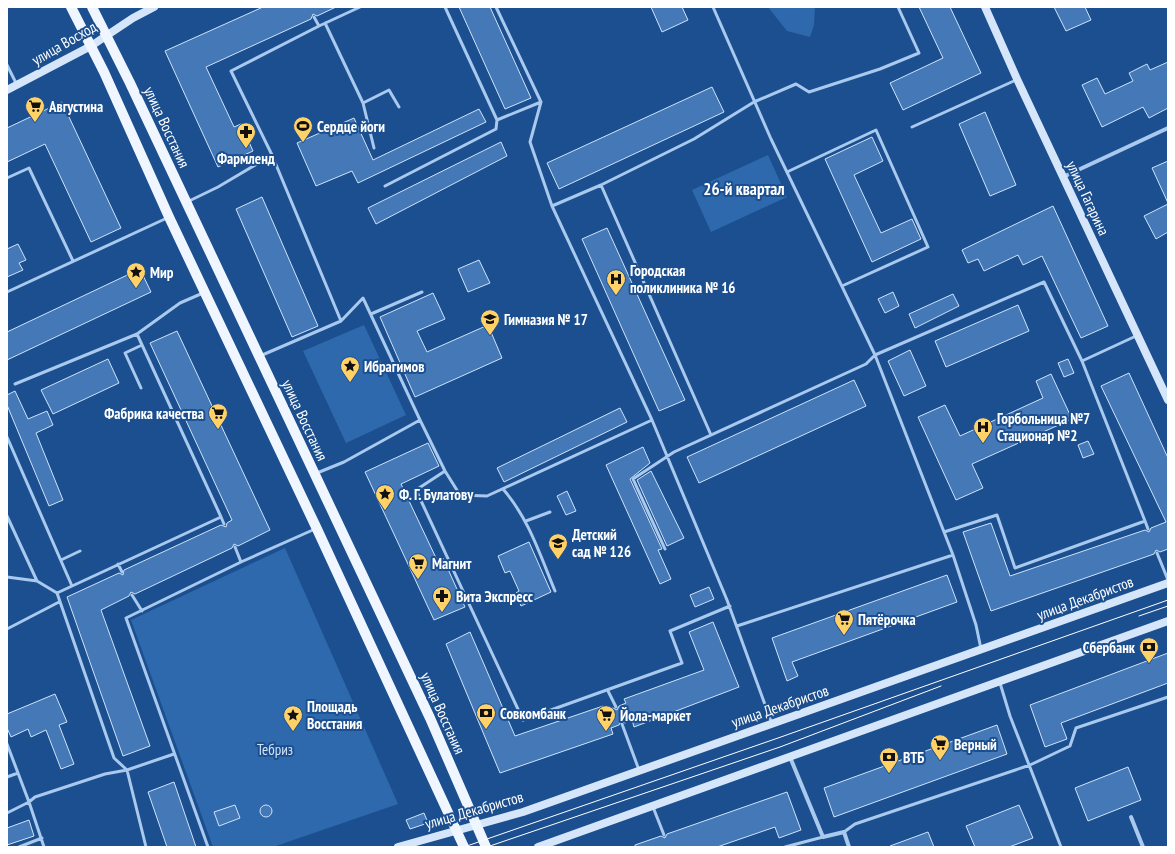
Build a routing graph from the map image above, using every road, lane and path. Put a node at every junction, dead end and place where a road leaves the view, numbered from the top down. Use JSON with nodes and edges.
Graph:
{"nodes":[{"id":1,"x":71,"y":7,"type":"edge"},
{"id":2,"x":92,"y":7,"type":"edge"},
{"id":3,"x":154,"y":7,"type":"edge"},
{"id":4,"x":360,"y":7,"type":"edge"},
{"id":5,"x":445,"y":7,"type":"edge"},
{"id":6,"x":496,"y":7,"type":"edge"},
{"id":7,"x":713,"y":7,"type":"edge"},
{"id":8,"x":898,"y":7,"type":"edge"},
{"id":9,"x":985,"y":7,"type":"edge"},
{"id":10,"x":314,"y":17,"type":"dead end"},
{"id":11,"x":325,"y":23,"type":"junction"},
{"id":12,"x":319,"y":26,"type":"junction"},
{"id":13,"x":107,"y":35,"type":"junction"},
{"id":14,"x":90,"y":46,"type":"junction"},
{"id":15,"x":7,"y":65,"type":"edge"},
{"id":16,"x":1017,"y":80,"type":"junction"},
{"id":17,"x":17,"y":85,"type":"junction"},
{"id":18,"x":7,"y":90,"type":"edge"},
{"id":19,"x":541,"y":102,"type":"junction"},
{"id":20,"x":754,"y":102,"type":"junction"},
{"id":21,"x":363,"y":103,"type":"junction"},
{"id":22,"x":398,"y":107,"type":"dead end"},
{"id":23,"x":497,"y":120,"type":"junction"},
{"id":24,"x":912,"y":126,"type":"dead end"},
{"id":25,"x":1168,"y":128,"type":"edge"},
{"id":26,"x":374,"y":148,"type":"dead end"},
{"id":27,"x":272,"y":155,"type":"junction"},
{"id":28,"x":787,"y":172,"type":"junction"},
{"id":29,"x":1063,"y":177,"type":"junction"},
{"id":30,"x":7,"y":178,"type":"edge"},
{"id":31,"x":601,"y":185,"type":"junction"},
{"id":32,"x":385,"y":186,"type":"dead end"},
{"id":33,"x":186,"y":203,"type":"junction"},
{"id":34,"x":552,"y":206,"type":"junction"},
{"id":35,"x":169,"y":217,"type":"junction"},
{"id":36,"x":73,"y":261,"type":"junction"},
{"id":37,"x":842,"y":286,"type":"junction"},
{"id":38,"x":7,"y":292,"type":"edge"},
{"id":39,"x":204,"y":292,"type":"junction"},
{"id":40,"x":422,"y":292,"type":"dead end"},
{"id":41,"x":371,"y":314,"type":"junction"},
{"id":42,"x":341,"y":320,"type":"junction"},
{"id":43,"x":137,"y":334,"type":"junction"},
{"id":44,"x":1138,"y":335,"type":"junction"},
{"id":45,"x":142,"y":345,"type":"junction"},
{"id":46,"x":875,"y":355,"type":"junction"},
{"id":47,"x":259,"y":357,"type":"junction"},
{"id":48,"x":1082,"y":361,"type":"junction"},
{"id":49,"x":14,"y":384,"type":"dead end"},
{"id":50,"x":141,"y":388,"type":"dead end"},
{"id":51,"x":1168,"y":400,"type":"edge"},
{"id":52,"x":420,"y":420,"type":"junction"},
{"id":53,"x":652,"y":420,"type":"junction"},
{"id":54,"x":711,"y":435,"type":"junction"},
{"id":55,"x":7,"y":437,"type":"edge"},
{"id":56,"x":666,"y":456,"type":"junction"},
{"id":57,"x":445,"y":471,"type":"junction"},
{"id":58,"x":314,"y":475,"type":"junction"},
{"id":59,"x":503,"y":489,"type":"junction"},
{"id":60,"x":550,"y":512,"type":"dead end"},
{"id":61,"x":7,"y":516,"type":"edge"},
{"id":62,"x":221,"y":517,"type":"junction"},
{"id":63,"x":526,"y":521,"type":"junction"},
{"id":64,"x":1145,"y":521,"type":"junction"},
{"id":65,"x":224,"y":524,"type":"dead end"},
{"id":66,"x":317,"y":528,"type":"junction"},
{"id":67,"x":1148,"y":528,"type":"dead end"},
{"id":68,"x":944,"y":532,"type":"junction"},
{"id":69,"x":235,"y":547,"type":"dead end"},
{"id":70,"x":665,"y":549,"type":"dead end"},
{"id":71,"x":80,"y":551,"type":"dead end"},
{"id":72,"x":1157,"y":553,"type":"dead end"},
{"id":73,"x":954,"y":555,"type":"junction"},
{"id":74,"x":61,"y":560,"type":"junction"},
{"id":75,"x":242,"y":562,"type":"junction"},
{"id":76,"x":118,"y":564,"type":"junction"},
{"id":77,"x":122,"y":572,"type":"dead end"},
{"id":78,"x":7,"y":577,"type":"edge"},
{"id":79,"x":37,"y":581,"type":"junction"},
{"id":80,"x":1168,"y":582,"type":"edge"},
{"id":81,"x":72,"y":586,"type":"junction"},
{"id":82,"x":555,"y":591,"type":"dead end"},
{"id":83,"x":57,"y":593,"type":"junction"},
{"id":84,"x":132,"y":595,"type":"dead end"},
{"id":85,"x":59,"y":602,"type":"junction"},
{"id":86,"x":730,"y":606,"type":"junction"},
{"id":87,"x":142,"y":611,"type":"junction"},
{"id":88,"x":1168,"y":621,"type":"edge"},
{"id":89,"x":736,"y":626,"type":"junction"},
{"id":90,"x":7,"y":628,"type":"edge"},
{"id":91,"x":981,"y":651,"type":"junction"},
{"id":92,"x":999,"y":682,"type":"junction"},
{"id":93,"x":608,"y":690,"type":"junction"},
{"id":94,"x":1168,"y":697,"type":"edge"},
{"id":95,"x":616,"y":707,"type":"dead end"},
{"id":96,"x":622,"y":724,"type":"dead end"},
{"id":97,"x":772,"y":724,"type":"junction"},
{"id":98,"x":7,"y":744,"type":"edge"},
{"id":99,"x":174,"y":754,"type":"junction"},
{"id":100,"x":790,"y":756,"type":"junction"},
{"id":101,"x":1030,"y":765,"type":"junction"},
{"id":102,"x":127,"y":770,"type":"junction"},
{"id":103,"x":639,"y":770,"type":"junction"},
{"id":104,"x":18,"y":773,"type":"junction"},
{"id":105,"x":7,"y":777,"type":"edge"},
{"id":106,"x":29,"y":802,"type":"junction"},
{"id":107,"x":653,"y":805,"type":"junction"},
{"id":108,"x":7,"y":813,"type":"edge"},
{"id":109,"x":1131,"y":817,"type":"dead end"},
{"id":110,"x":476,"y":824,"type":"junction"},
{"id":111,"x":456,"y":830,"type":"junction"},
{"id":112,"x":844,"y":832,"type":"junction"},
{"id":113,"x":664,"y":835,"type":"dead end"},
{"id":114,"x":823,"y":837,"type":"junction"},
{"id":115,"x":42,"y":838,"type":"junction"},
{"id":116,"x":19,"y":847,"type":"edge"},
{"id":117,"x":44,"y":847,"type":"edge"},
{"id":118,"x":146,"y":847,"type":"edge"},
{"id":119,"x":208,"y":847,"type":"edge"},
{"id":120,"x":398,"y":847,"type":"edge"},
{"id":121,"x":464,"y":847,"type":"edge"},
{"id":122,"x":486,"y":847,"type":"edge"},
{"id":123,"x":538,"y":847,"type":"edge"},
{"id":124,"x":785,"y":847,"type":"edge"},
{"id":125,"x":849,"y":847,"type":"edge"},
{"id":126,"x":1061,"y":847,"type":"edge"},
{"id":127,"x":1144,"y":847,"type":"edge"}],
"edges":[{"from":1,"to":14,"type":"main road"},
{"from":2,"to":13,"type":"main road","name":"улица Восстания"},
{"from":3,"to":13,"type":"main road","name":"улица Восход"},
{"from":4,"to":11,"type":"lane"},
{"from":5,"to":23,"type":"lane"},
{"from":6,"to":19,"type":"lane"},
{"from":7,"to":20,"type":"lane"},
{"from":8,"to":20,"type":"lane"},
{"from":9,"to":16,"type":"main road","name":"улица Гагарина"},
{"from":10,"to":12,"type":"lane"},
{"from":11,"to":12,"type":"lane"},
{"from":11,"to":21,"type":"lane"},
{"from":12,"to":27,"type":"lane"},
{"from":13,"to":14,"type":"main road","name":"улица Восход"},
{"from":13,"to":33,"type":"main road","name":"улица Восстания"},
{"from":14,"to":17,"type":"main road","name":"улица Восход"},
{"from":14,"to":35,"type":"main road"},
{"from":15,"to":17,"type":"lane"},
{"from":16,"to":24,"type":"lane"},
{"from":16,"to":29,"type":"main road","name":"улица Гагарина"},
{"from":17,"to":18,"type":"main road","name":"улица Восход"},
{"from":19,"to":23,"type":"lane"},
{"from":19,"to":34,"type":"lane"},
{"from":20,"to":28,"type":"lane"},
{"from":20,"to":31,"type":"lane"},
{"from":21,"to":22,"type":"lane"},
{"from":21,"to":26,"type":"lane"},
{"from":23,"to":32,"type":"lane"},
{"from":25,"to":29,"type":"street"},
{"from":27,"to":33,"type":"lane"},
{"from":27,"to":42,"type":"lane"},
{"from":28,"to":37,"type":"lane"},
{"from":28,"to":37,"type":"lane"},
{"from":29,"to":44,"type":"main road","name":"улица Гагарина"},
{"from":30,"to":36,"type":"lane"},
{"from":31,"to":34,"type":"lane"},
{"from":31,"to":54,"type":"lane"},
{"from":33,"to":47,"type":"main road","name":"улица Восстания"},
{"from":34,"to":53,"type":"lane"},
{"from":35,"to":36,"type":"lane"},
{"from":35,"to":39,"type":"main road"},
{"from":36,"to":38,"type":"lane"},
{"from":37,"to":46,"type":"lane"},
{"from":39,"to":43,"type":"lane"},
{"from":39,"to":66,"type":"main road"},
{"from":40,"to":41,"type":"lane"},
{"from":41,"to":42,"type":"lane"},
{"from":41,"to":52,"type":"lane"},
{"from":42,"to":47,"type":"lane"},
{"from":43,"to":45,"type":"lane"},
{"from":43,"to":49,"type":"lane"},
{"from":44,"to":48,"type":"lane"},
{"from":44,"to":51,"type":"main road","name":"улица Гагарина"},
{"from":45,"to":50,"type":"lane"},
{"from":45,"to":62,"type":"lane"},
{"from":46,"to":48,"type":"lane"},
{"from":46,"to":54,"type":"lane"},
{"from":46,"to":68,"type":"lane"},
{"from":47,"to":58,"type":"main road","name":"улица Восстания"},
{"from":48,"to":64,"type":"lane"},
{"from":52,"to":57,"type":"lane"},
{"from":52,"to":58,"type":"lane"},
{"from":53,"to":56,"type":"lane"},
{"from":53,"to":59,"type":"lane"},
{"from":54,"to":56,"type":"lane"},
{"from":55,"to":74,"type":"lane"},
{"from":56,"to":70,"type":"lane"},
{"from":56,"to":86,"type":"lane"},
{"from":57,"to":59,"type":"lane"},
{"from":57,"to":93,"type":"lane"},
{"from":58,"to":110,"type":"main road","name":"улица Восстания"},
{"from":59,"to":63,"type":"lane"},
{"from":60,"to":63,"type":"lane"},
{"from":61,"to":79,"type":"lane"},
{"from":62,"to":65,"type":"lane"},
{"from":62,"to":76,"type":"lane"},
{"from":63,"to":82,"type":"lane"},
{"from":64,"to":67,"type":"lane"},
{"from":64,"to":68,"type":"lane"},
{"from":66,"to":75,"type":"lane"},
{"from":66,"to":111,"type":"main road"},
{"from":68,"to":73,"type":"lane"},
{"from":69,"to":75,"type":"lane"},
{"from":71,"to":74,"type":"lane"},
{"from":72,"to":80,"type":"lane"},
{"from":73,"to":89,"type":"lane"},
{"from":73,"to":91,"type":"lane"},
{"from":74,"to":81,"type":"lane"},
{"from":75,"to":87,"type":"lane"},
{"from":76,"to":77,"type":"lane"},
{"from":76,"to":81,"type":"lane"},
{"from":78,"to":79,"type":"lane"},
{"from":79,"to":83,"type":"lane"},
{"from":80,"to":91,"type":"main road","name":"улица Декабристов"},
{"from":81,"to":83,"type":"lane"},
{"from":83,"to":85,"type":"lane"},
{"from":84,"to":87,"type":"lane"},
{"from":85,"to":90,"type":"lane"},
{"from":85,"to":102,"type":"lane"},
{"from":86,"to":89,"type":"lane"},
{"from":86,"to":93,"type":"lane"},
{"from":87,"to":99,"type":"lane"},
{"from":88,"to":92,"type":"main road"},
{"from":89,"to":97,"type":"lane"},
{"from":91,"to":97,"type":"main road","name":"улица Декабристов"},
{"from":92,"to":100,"type":"main road"},
{"from":92,"to":101,"type":"lane"},
{"from":93,"to":95,"type":"lane"},
{"from":94,"to":101,"type":"lane"},
{"from":96,"to":103,"type":"lane"},
{"from":97,"to":103,"type":"main road","name":"улица Декабристов"},
{"from":98,"to":104,"type":"lane"},
{"from":99,"to":102,"type":"lane"},
{"from":99,"to":119,"type":"lane"},
{"from":100,"to":107,"type":"main road"},
{"from":100,"to":114,"type":"street"},
{"from":101,"to":112,"type":"lane"},
{"from":101,"to":126,"type":"lane"},
{"from":102,"to":106,"type":"lane"},
{"from":102,"to":118,"type":"lane"},
{"from":103,"to":110,"type":"main road","name":"улица Декабристов"},
{"from":104,"to":105,"type":"lane"},
{"from":104,"to":106,"type":"lane"},
{"from":106,"to":108,"type":"lane"},
{"from":106,"to":115,"type":"lane"},
{"from":107,"to":113,"type":"lane"},
{"from":107,"to":123,"type":"main road"},
{"from":109,"to":127,"type":"street"},
{"from":110,"to":111,"type":"main road","name":"улица Декабристов"},
{"from":110,"to":122,"type":"main road","name":"улица Восстания"},
{"from":111,"to":120,"type":"main road","name":"улица Декабристов"},
{"from":111,"to":121,"type":"main road"},
{"from":112,"to":114,"type":"street"},
{"from":112,"to":125,"type":"street"},
{"from":114,"to":124,"type":"lane"},
{"from":115,"to":116,"type":"lane"},
{"from":115,"to":117,"type":"lane"}]}
